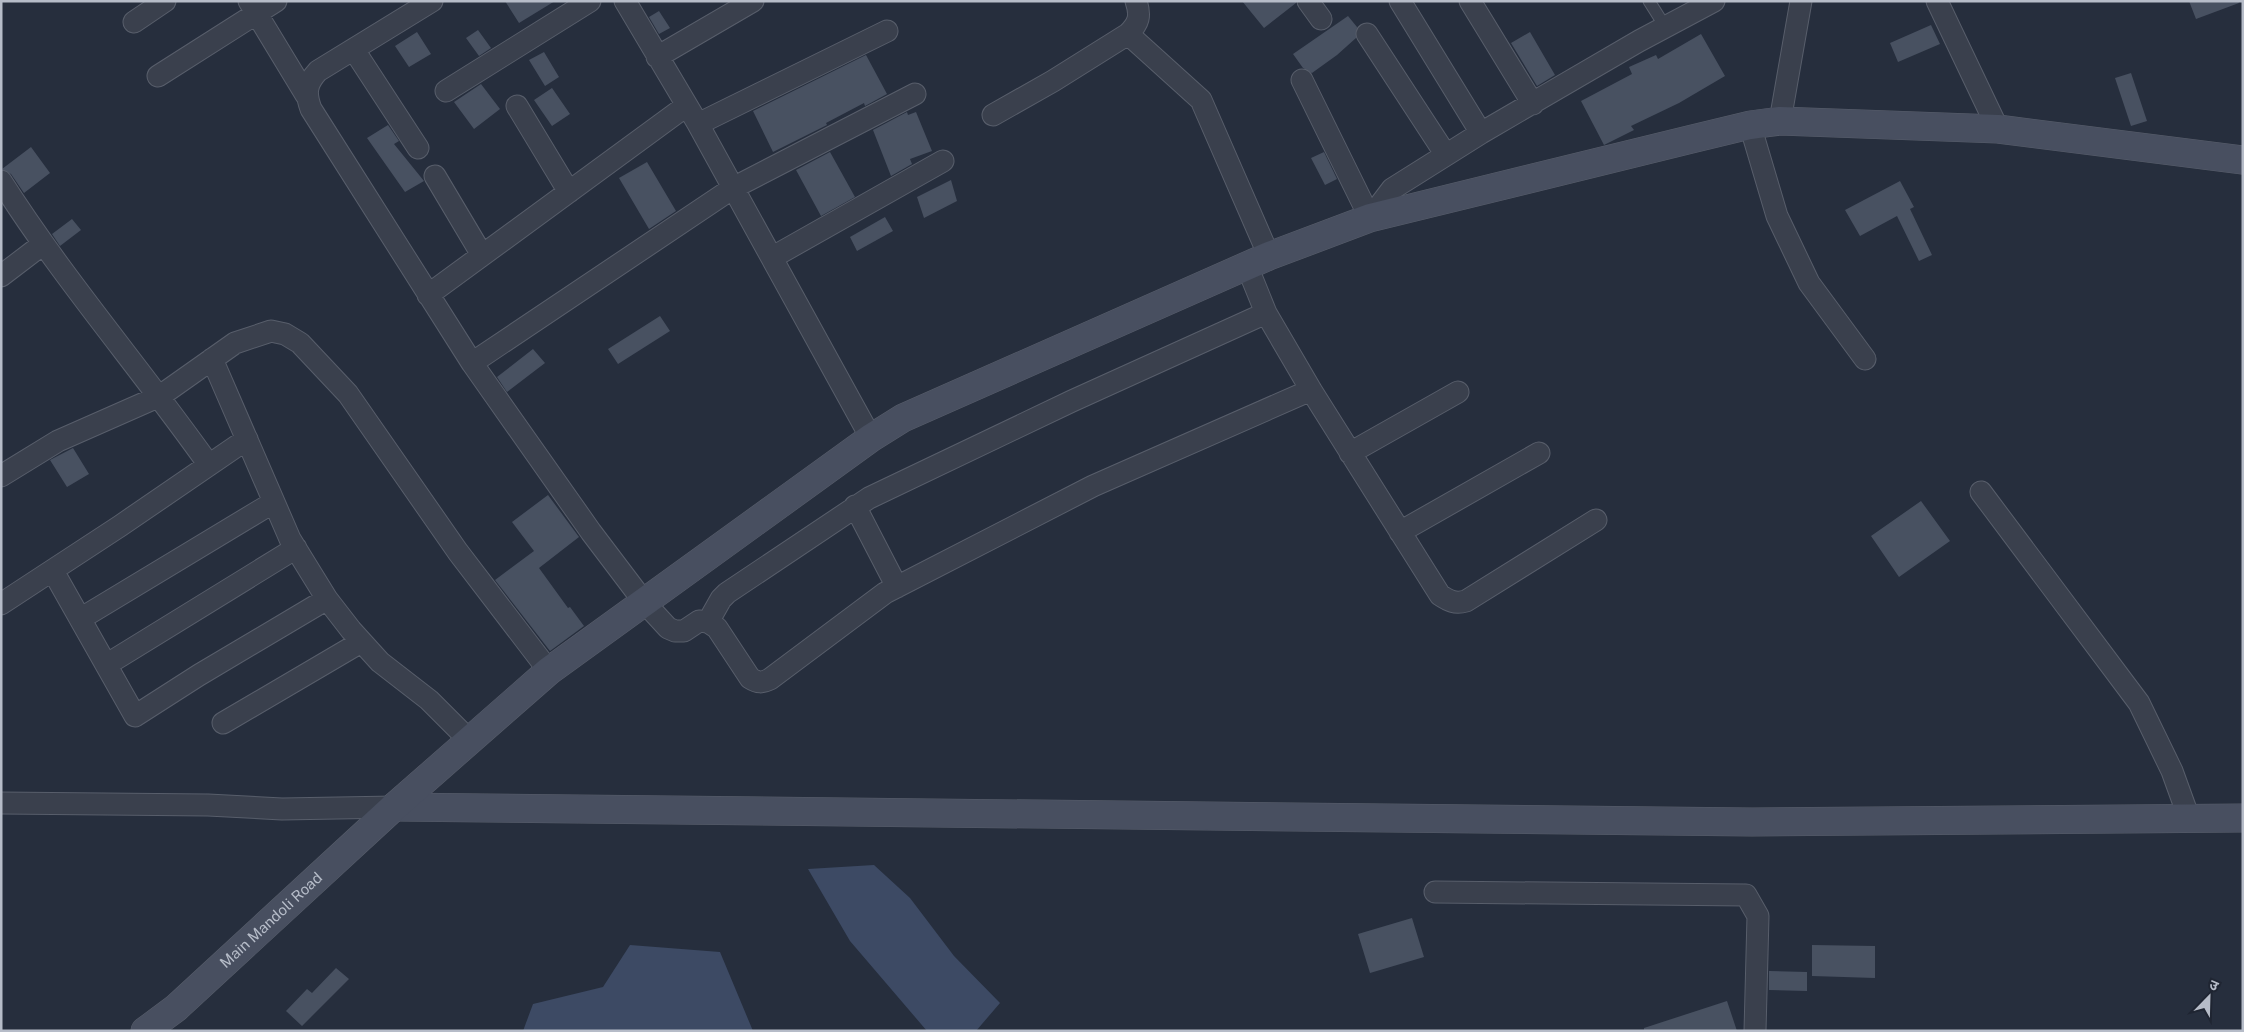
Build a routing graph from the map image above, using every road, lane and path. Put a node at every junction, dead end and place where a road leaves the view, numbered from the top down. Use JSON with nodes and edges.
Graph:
{"nodes":[{"id":1,"x":165,"y":1,"type":"edge"},
{"id":2,"x":276,"y":1,"type":"edge"},
{"id":3,"x":432,"y":1,"type":"edge"},
{"id":4,"x":590,"y":1,"type":"edge"},
{"id":5,"x":625,"y":1,"type":"edge"},
{"id":6,"x":1136,"y":1,"type":"edge"},
{"id":7,"x":1308,"y":1,"type":"edge"},
{"id":8,"x":1400,"y":1,"type":"edge"},
{"id":9,"x":1470,"y":1,"type":"edge"},
{"id":10,"x":1649,"y":1,"type":"edge"},
{"id":11,"x":1714,"y":1,"type":"edge"},
{"id":12,"x":1801,"y":1,"type":"edge"},
{"id":13,"x":1937,"y":1,"type":"edge"},
{"id":14,"x":746,"y":3,"type":"edge"},
{"id":15,"x":253,"y":7,"type":"edge"},
{"id":16,"x":1320,"y":19,"type":"dead end"},
{"id":17,"x":134,"y":22,"type":"dead end"},
{"id":18,"x":1666,"y":28,"type":"junction"},
{"id":19,"x":887,"y":31,"type":"dead end"},
{"id":20,"x":1128,"y":34,"type":"junction"},
{"id":21,"x":1367,"y":34,"type":"dead end"},
{"id":22,"x":354,"y":50,"type":"junction"},
{"id":23,"x":657,"y":57,"type":"junction"},
{"id":24,"x":158,"y":76,"type":"dead end"},
{"id":25,"x":1302,"y":80,"type":"dead end"},
{"id":26,"x":446,"y":91,"type":"dead end"},
{"id":27,"x":915,"y":94,"type":"dead end"},
{"id":28,"x":306,"y":95,"type":"junction"},
{"id":29,"x":1532,"y":104,"type":"junction"},
{"id":30,"x":517,"y":106,"type":"dead end"},
{"id":31,"x":686,"y":106,"type":"junction"},
{"id":32,"x":993,"y":115,"type":"dead end"},
{"id":33,"x":1780,"y":121,"type":"junction"},
{"id":34,"x":698,"y":124,"type":"junction"},
{"id":35,"x":1750,"y":125,"type":"junction"},
{"id":36,"x":1998,"y":129,"type":"junction"},
{"id":37,"x":1481,"y":133,"type":"junction"},
{"id":38,"x":418,"y":148,"type":"dead end"},
{"id":39,"x":1446,"y":155,"type":"junction"},
{"id":40,"x":2243,"y":160,"type":"edge"},
{"id":41,"x":943,"y":161,"type":"dead end"},
{"id":42,"x":435,"y":176,"type":"dead end"},
{"id":43,"x":1,"y":181,"type":"edge"},
{"id":44,"x":733,"y":188,"type":"junction"},
{"id":45,"x":569,"y":192,"type":"junction"},
{"id":46,"x":1370,"y":218,"type":"junction"},
{"id":47,"x":43,"y":244,"type":"junction"},
{"id":48,"x":482,"y":255,"type":"junction"},
{"id":49,"x":773,"y":258,"type":"junction"},
{"id":50,"x":1258,"y":261,"type":"junction"},
{"id":51,"x":1,"y":276,"type":"edge"},
{"id":52,"x":428,"y":295,"type":"junction"},
{"id":53,"x":1266,"y":313,"type":"junction"},
{"id":54,"x":1865,"y":358,"type":"dead end"},
{"id":55,"x":212,"y":359,"type":"junction"},
{"id":56,"x":472,"y":363,"type":"junction"},
{"id":57,"x":1311,"y":390,"type":"junction"},
{"id":58,"x":1458,"y":392,"type":"dead end"},
{"id":59,"x":160,"y":396,"type":"junction"},
{"id":60,"x":871,"y":438,"type":"junction"},
{"id":61,"x":247,"y":439,"type":"junction"},
{"id":62,"x":1350,"y":453,"type":"junction"},
{"id":63,"x":1539,"y":453,"type":"dead end"},
{"id":64,"x":210,"y":465,"type":"junction"},
{"id":65,"x":1,"y":476,"type":"edge"},
{"id":66,"x":1981,"y":492,"type":"dead end"},
{"id":67,"x":274,"y":502,"type":"junction"},
{"id":68,"x":855,"y":506,"type":"junction"},
{"id":69,"x":1596,"y":520,"type":"dead end"},
{"id":70,"x":1400,"y":532,"type":"junction"},
{"id":71,"x":296,"y":548,"type":"junction"},
{"id":72,"x":53,"y":571,"type":"junction"},
{"id":73,"x":897,"y":587,"type":"junction"},
{"id":74,"x":3,"y":598,"type":"edge"},
{"id":75,"x":327,"y":598,"type":"junction"},
{"id":76,"x":644,"y":602,"type":"junction"},
{"id":77,"x":80,"y":619,"type":"junction"},
{"id":78,"x":708,"y":622,"type":"junction"},
{"id":79,"x":361,"y":642,"type":"junction"},
{"id":80,"x":106,"y":665,"type":"junction"},
{"id":81,"x":549,"y":672,"type":"junction"},
{"id":82,"x":223,"y":723,"type":"dead end"},
{"id":83,"x":470,"y":742,"type":"junction"},
{"id":84,"x":1,"y":803,"type":"edge"},
{"id":85,"x":394,"y":807,"type":"junction"},
{"id":86,"x":2189,"y":818,"type":"junction"},
{"id":87,"x":2243,"y":818,"type":"edge"},
{"id":88,"x":1435,"y":892,"type":"dead end"},
{"id":89,"x":146,"y":1031,"type":"edge"},
{"id":90,"x":1755,"y":1031,"type":"edge"}],
"edges":[{"from":1,"to":17,"type":"street"},
{"from":2,"to":15,"type":"street"},
{"from":3,"to":22,"type":"street"},
{"from":4,"to":26,"type":"street"},
{"from":5,"to":23,"type":"street"},
{"from":6,"to":20,"type":"street"},
{"from":7,"to":16,"type":"street"},
{"from":8,"to":37,"type":"street"},
{"from":9,"to":29,"type":"street"},
{"from":10,"to":18,"type":"lane"},
{"from":11,"to":18,"type":"street"},
{"from":12,"to":33,"type":"street"},
{"from":13,"to":36,"type":"street"},
{"from":14,"to":23,"type":"street"},
{"from":15,"to":24,"type":"street"},
{"from":15,"to":28,"type":"street"},
{"from":18,"to":29,"type":"street"},
{"from":19,"to":34,"type":"street"},
{"from":20,"to":32,"type":"street"},
{"from":20,"to":50,"type":"street"},
{"from":21,"to":39,"type":"street"},
{"from":22,"to":28,"type":"street"},
{"from":22,"to":38,"type":"street"},
{"from":23,"to":31,"type":"street"},
{"from":25,"to":46,"type":"street"},
{"from":27,"to":44,"type":"street"},
{"from":28,"to":52,"type":"street"},
{"from":29,"to":37,"type":"street"},
{"from":30,"to":45,"type":"street"},
{"from":31,"to":34,"type":"street"},
{"from":31,"to":45,"type":"street"},
{"from":33,"to":35,"type":"street","name":"Main Mandoli Road"},
{"from":33,"to":36,"type":"street","name":"Main Mandoli Road"},
{"from":34,"to":44,"type":"street"},
{"from":35,"to":46,"type":"street","name":"Main Mandoli Road"},
{"from":35,"to":54,"type":"street"},
{"from":36,"to":40,"type":"street","name":"Main Mandoli Road"},
{"from":37,"to":39,"type":"street"},
{"from":39,"to":46,"type":"street"},
{"from":41,"to":49,"type":"street"},
{"from":42,"to":48,"type":"street"},
{"from":43,"to":47,"type":"street"},
{"from":44,"to":49,"type":"street"},
{"from":44,"to":56,"type":"street"},
{"from":45,"to":48,"type":"street"},
{"from":46,"to":50,"type":"street","name":"Main Mandoli Road"},
{"from":47,"to":51,"type":"street"},
{"from":47,"to":59,"type":"street"},
{"from":48,"to":52,"type":"street"},
{"from":49,"to":60,"type":"street"},
{"from":50,"to":53,"type":"street"},
{"from":50,"to":60,"type":"street","name":"Main Mandoli Road"},
{"from":52,"to":56,"type":"street"},
{"from":53,"to":57,"type":"street"},
{"from":53,"to":68,"type":"street"},
{"from":55,"to":59,"type":"street"},
{"from":55,"to":61,"type":"street"},
{"from":55,"to":81,"type":"street"},
{"from":56,"to":76,"type":"street"},
{"from":57,"to":62,"type":"street"},
{"from":57,"to":73,"type":"street"},
{"from":58,"to":62,"type":"street"},
{"from":59,"to":64,"type":"street"},
{"from":59,"to":65,"type":"street"},
{"from":60,"to":76,"type":"street","name":"Main Mandoli Road"},
{"from":61,"to":64,"type":"street"},
{"from":61,"to":67,"type":"street"},
{"from":62,"to":70,"type":"street"},
{"from":63,"to":70,"type":"street"},
{"from":64,"to":72,"type":"street"},
{"from":66,"to":86,"type":"street"},
{"from":67,"to":71,"type":"street"},
{"from":67,"to":77,"type":"street"},
{"from":68,"to":73,"type":"street"},
{"from":68,"to":78,"type":"street"},
{"from":69,"to":70,"type":"street"},
{"from":71,"to":75,"type":"street"},
{"from":71,"to":80,"type":"street"},
{"from":72,"to":74,"type":"street"},
{"from":72,"to":77,"type":"street"},
{"from":73,"to":78,"type":"street"},
{"from":75,"to":79,"type":"street"},
{"from":75,"to":80,"type":"street"},
{"from":76,"to":78,"type":"street"},
{"from":76,"to":81,"type":"street","name":"Main Mandoli Road"},
{"from":77,"to":80,"type":"street"},
{"from":79,"to":82,"type":"street"},
{"from":79,"to":83,"type":"street"},
{"from":81,"to":83,"type":"street","name":"Main Mandoli Road"},
{"from":83,"to":85,"type":"street","name":"Main Mandoli Road"},
{"from":84,"to":85,"type":"street"},
{"from":85,"to":86,"type":"street"},
{"from":85,"to":89,"type":"street","name":"Main Mandoli Road"},
{"from":86,"to":87,"type":"street"},
{"from":88,"to":90,"type":"street"}]}
